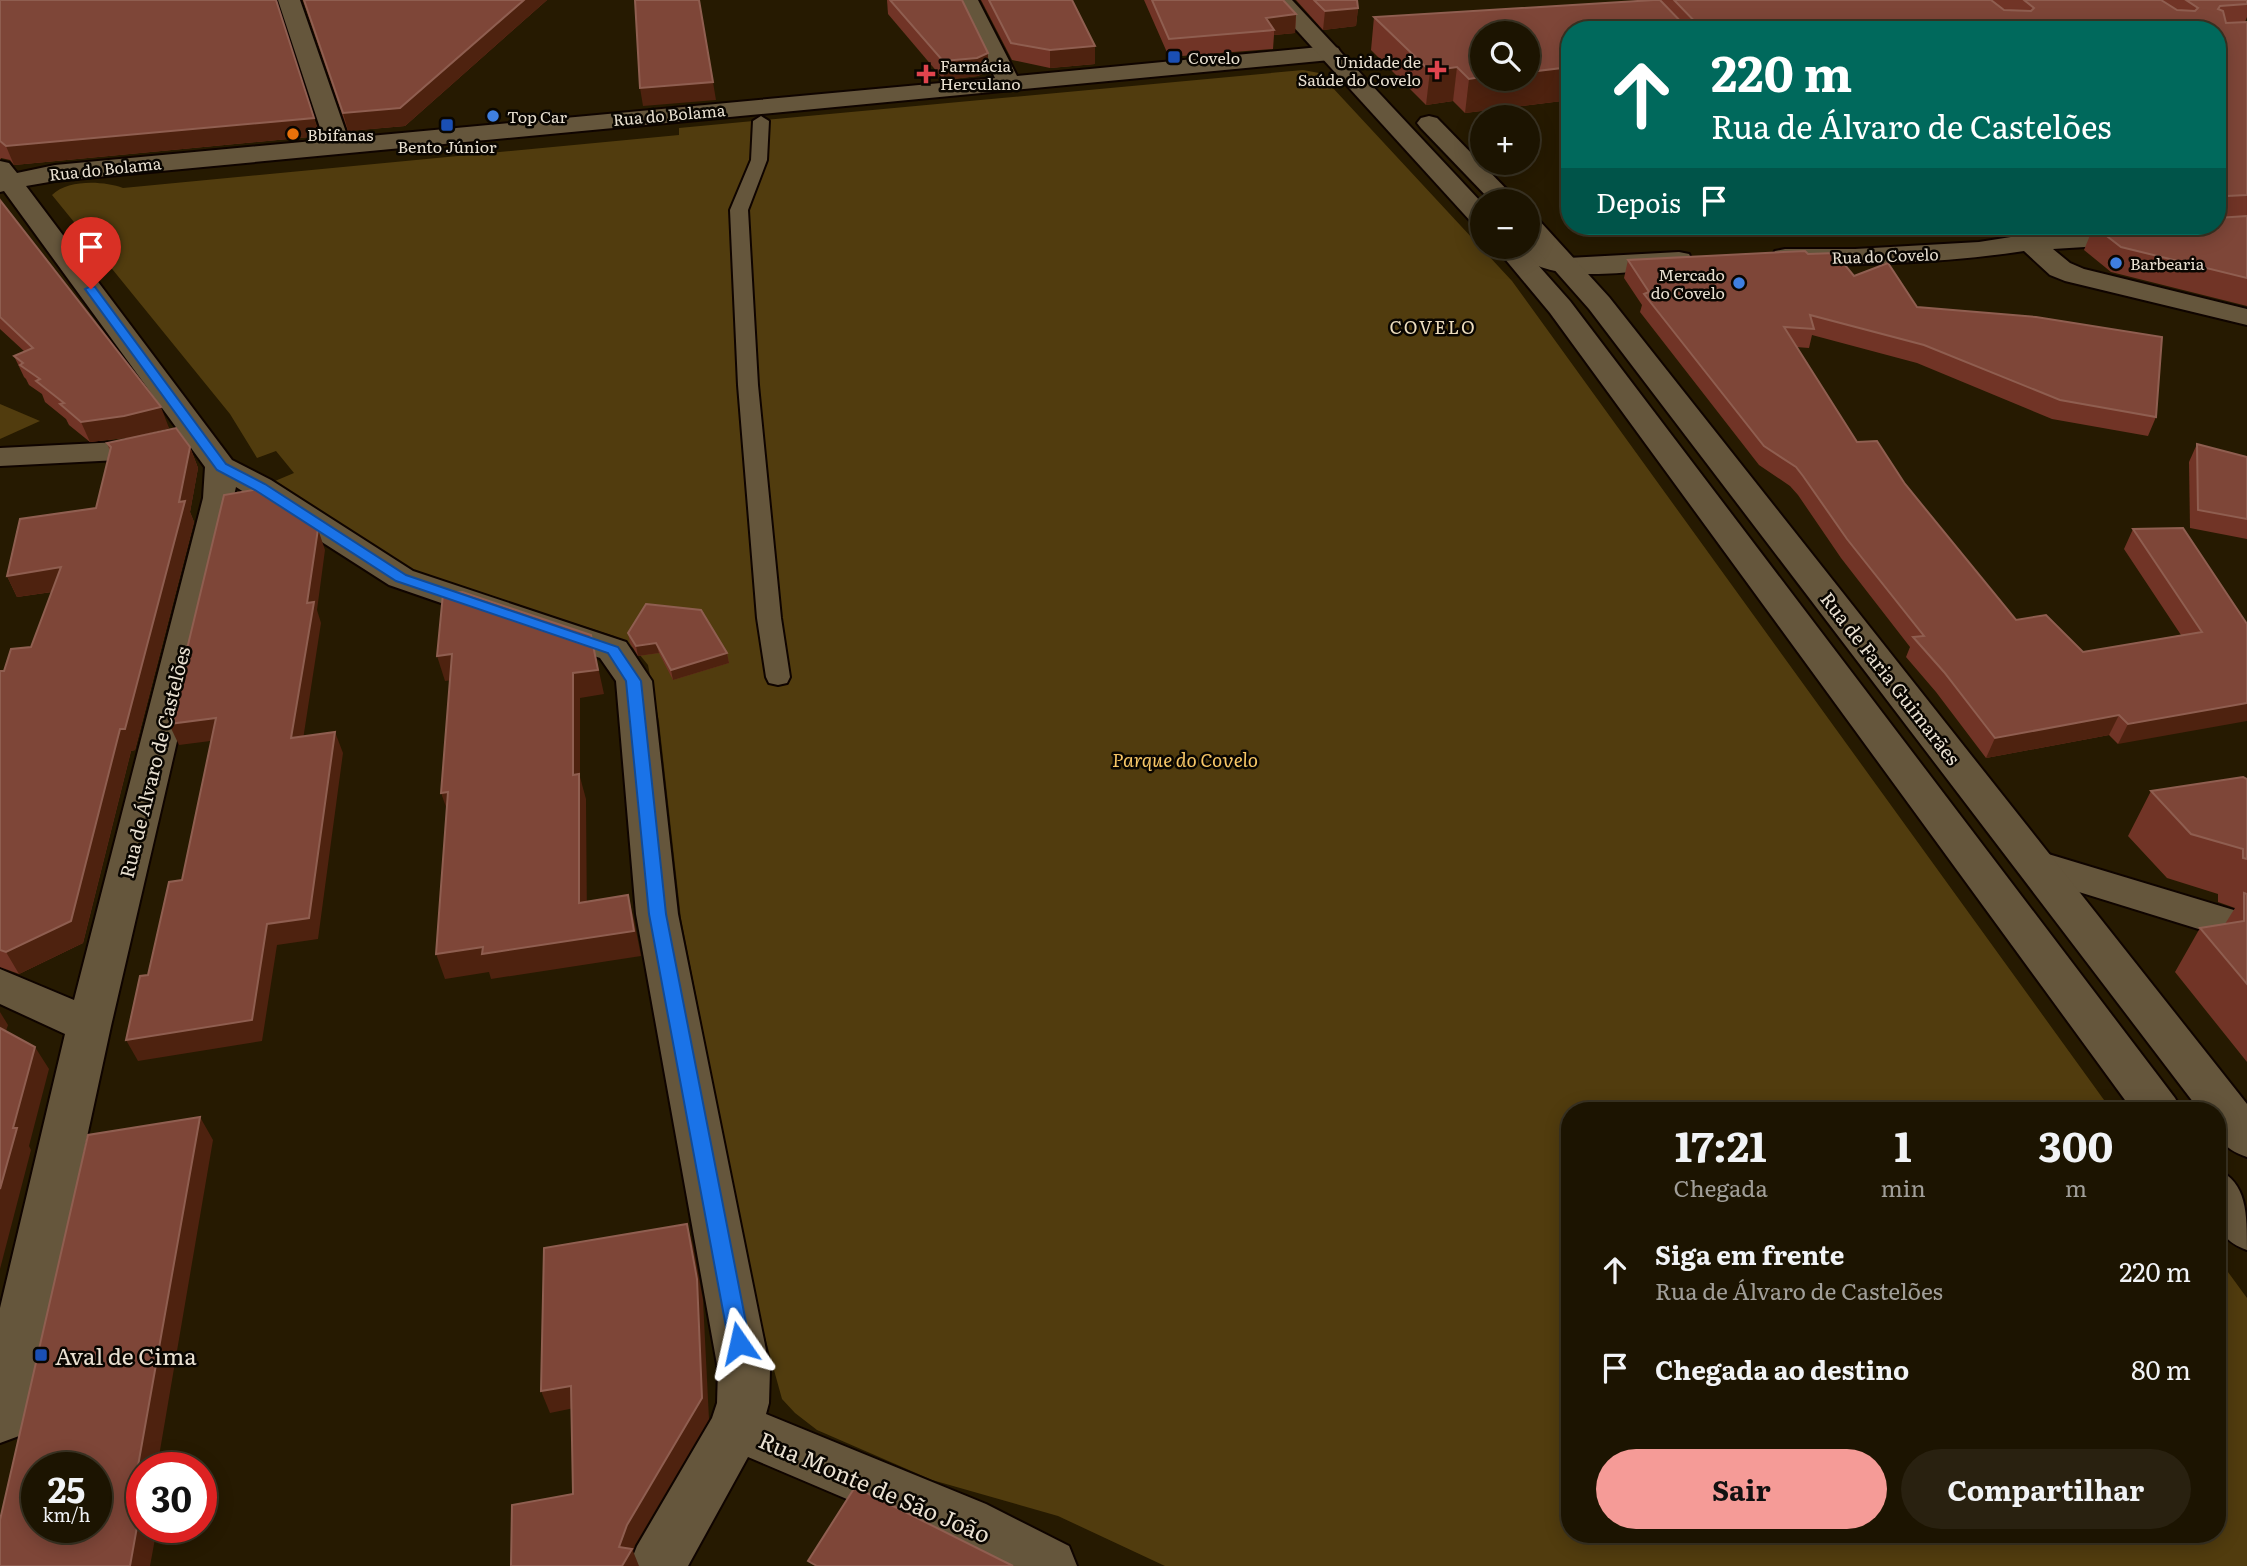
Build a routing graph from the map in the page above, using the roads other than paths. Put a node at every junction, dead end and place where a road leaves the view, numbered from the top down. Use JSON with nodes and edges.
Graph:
{"nodes":[{"id":1,"x":289,"y":0,"type":"edge"},
{"id":2,"x":967,"y":0,"type":"edge"},
{"id":3,"x":1280,"y":0,"type":"edge"},
{"id":4,"x":1330,"y":53,"type":"junction"},
{"id":5,"x":1376,"y":70,"type":"dead end"},
{"id":6,"x":1009,"y":83,"type":"junction"},
{"id":7,"x":1411,"y":105,"type":"dead end"},
{"id":8,"x":761,"y":121,"type":"dead end"},
{"id":9,"x":338,"y":145,"type":"junction"},
{"id":10,"x":3,"y":178,"type":"edge"},
{"id":11,"x":1494,"y":189,"type":"edge"},
{"id":12,"x":1470,"y":205,"type":"edge"},
{"id":13,"x":2247,"y":229,"type":"edge"},
{"id":14,"x":2226,"y":230,"type":"edge"},
{"id":15,"x":1916,"y":235,"type":"edge"},
{"id":16,"x":2147,"y":235,"type":"edge"},
{"id":17,"x":1540,"y":237,"type":"edge"},
{"id":18,"x":2030,"y":242,"type":"junction"},
{"id":19,"x":1540,"y":258,"type":"edge"},
{"id":20,"x":1518,"y":259,"type":"edge"},
{"id":21,"x":1703,"y":259,"type":"edge"},
{"id":22,"x":1568,"y":266,"type":"junction"},
{"id":23,"x":2247,"y":317,"type":"edge"},
{"id":24,"x":195,"y":432,"type":"junction"},
{"id":25,"x":0,"y":457,"type":"edge"},
{"id":26,"x":221,"y":467,"type":"junction"},
{"id":27,"x":778,"y":677,"type":"dead end"},
{"id":28,"x":2035,"y":864,"type":"junction"},
{"id":29,"x":2247,"y":929,"type":"edge"},
{"id":30,"x":0,"y":985,"type":"edge"},
{"id":31,"x":89,"y":1026,"type":"junction"},
{"id":32,"x":2152,"y":1102,"type":"edge"},
{"id":33,"x":2219,"y":1102,"type":"edge"},
{"id":34,"x":2226,"y":1111,"type":"edge"},
{"id":35,"x":2247,"y":1138,"type":"edge"},
{"id":36,"x":2226,"y":1201,"type":"edge"},
{"id":37,"x":2247,"y":1229,"type":"edge"},
{"id":38,"x":0,"y":1419,"type":"edge"},
{"id":39,"x":736,"y":1427,"type":"junction"},
{"id":40,"x":657,"y":1566,"type":"edge"},
{"id":41,"x":1049,"y":1566,"type":"edge"}],
"edges":[{"from":1,"to":9,"type":"street"},
{"from":2,"to":6,"type":"street"},
{"from":3,"to":4,"type":"street"},
{"from":4,"to":5,"type":"street"},
{"from":4,"to":6,"type":"street","name":"Rua do Bolama"},
{"from":4,"to":12,"type":"street"},
{"from":6,"to":9,"type":"street","name":"Rua do Bolama"},
{"from":7,"to":11,"type":"street"},
{"from":8,"to":27,"type":"lane"},
{"from":9,"to":10,"type":"street","name":"Rua do Bolama"},
{"from":10,"to":24,"type":"street"},
{"from":13,"to":14,"type":"street","name":"Rua do Covelo"},
{"from":15,"to":18,"type":"street","name":"Rua do Covelo"},
{"from":16,"to":18,"type":"street","name":"Rua do Covelo"},
{"from":17,"to":22,"type":"street","name":"Rua de Faria Guimarães"},
{"from":18,"to":23,"type":"street"},
{"from":19,"to":22,"type":"street"},
{"from":20,"to":32,"type":"street"},
{"from":21,"to":22,"type":"street"},
{"from":22,"to":28,"type":"street","name":"Rua de Faria Guimarães"},
{"from":24,"to":25,"type":"street"},
{"from":24,"to":26,"type":"street"},
{"from":26,"to":31,"type":"street","name":"Rua de Álvaro de Castelões"},
{"from":26,"to":39,"type":"street"},
{"from":28,"to":29,"type":"street"},
{"from":28,"to":33,"type":"street","name":"Rua de Faria Guimarães"},
{"from":30,"to":31,"type":"street"},
{"from":31,"to":38,"type":"street","name":"Rua de Álvaro de Castelões"},
{"from":34,"to":35,"type":"street","name":"Rua de Faria Guimarães"},
{"from":36,"to":37,"type":"street"},
{"from":39,"to":40,"type":"street"},
{"from":39,"to":41,"type":"street","name":"Rua Monte de São João"}]}
